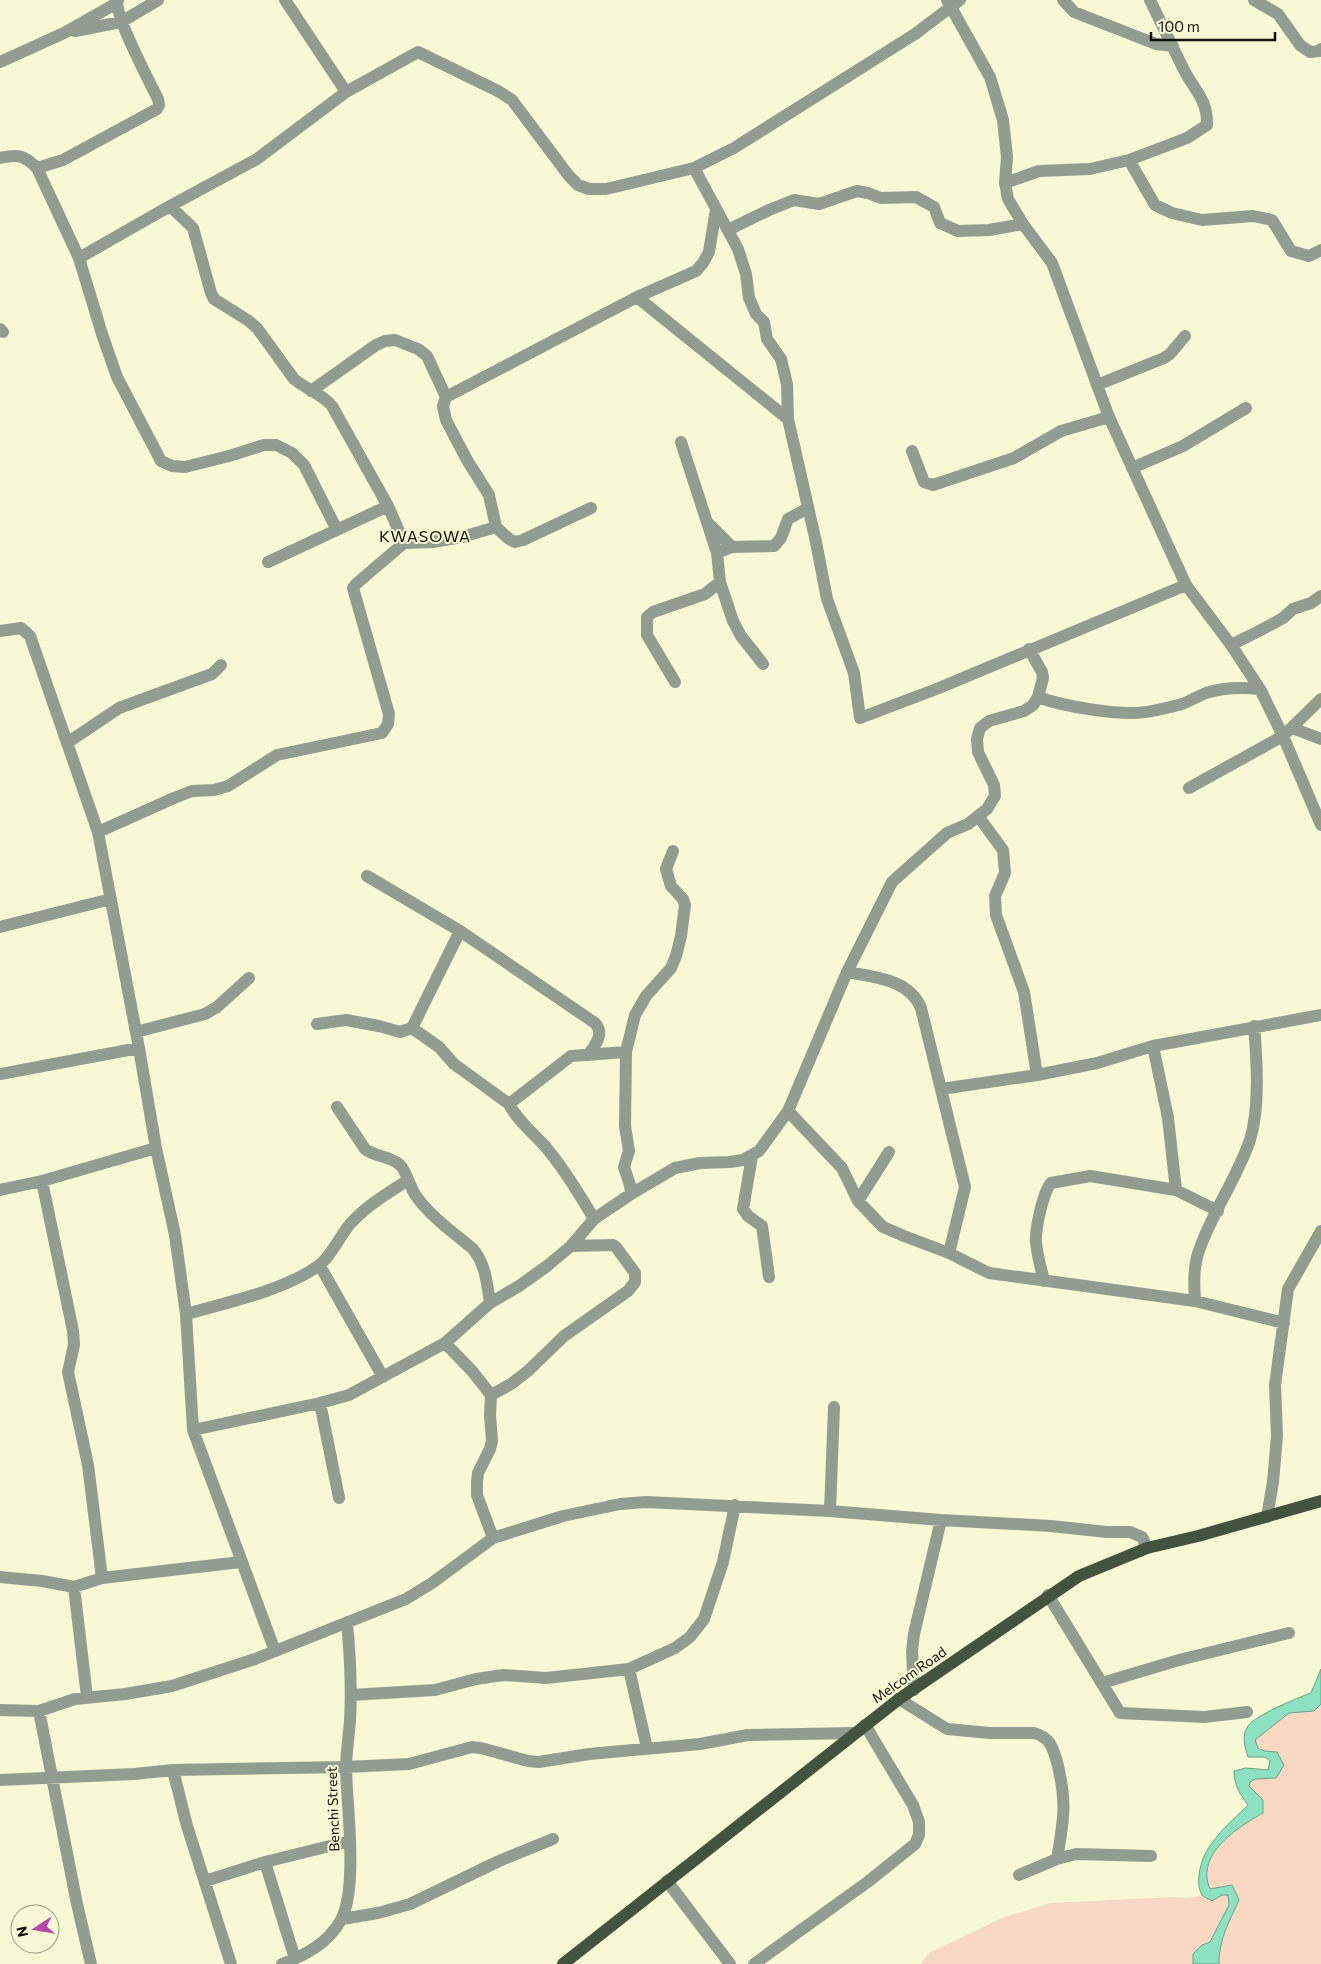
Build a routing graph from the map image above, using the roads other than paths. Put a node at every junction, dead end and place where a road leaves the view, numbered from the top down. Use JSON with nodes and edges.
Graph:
{"nodes":[{"id":1,"x":158,"y":0,"type":"edge"},
{"id":2,"x":285,"y":0,"type":"edge"},
{"id":3,"x":1063,"y":0,"type":"edge"},
{"id":4,"x":1150,"y":0,"type":"edge"},
{"id":5,"x":1254,"y":0,"type":"edge"},
{"id":6,"x":118,"y":2,"type":"edge"},
{"id":7,"x":952,"y":2,"type":"edge"},
{"id":8,"x":121,"y":22,"type":"junction"},
{"id":9,"x":64,"y":33,"type":"junction"},
{"id":10,"x":1173,"y":46,"type":"junction"},
{"id":11,"x":1321,"y":49,"type":"edge"},
{"id":12,"x":0,"y":62,"type":"edge"},
{"id":13,"x":346,"y":92,"type":"junction"},
{"id":14,"x":0,"y":158,"type":"edge"},
{"id":15,"x":1129,"y":160,"type":"junction"},
{"id":16,"x":37,"y":168,"type":"junction"},
{"id":17,"x":694,"y":168,"type":"junction"},
{"id":18,"x":1005,"y":183,"type":"junction"},
{"id":19,"x":170,"y":206,"type":"junction"},
{"id":20,"x":716,"y":209,"type":"junction"},
{"id":21,"x":1023,"y":224,"type":"junction"},
{"id":22,"x":728,"y":230,"type":"junction"},
{"id":23,"x":1321,"y":250,"type":"edge"},
{"id":24,"x":79,"y":258,"type":"junction"},
{"id":25,"x":637,"y":297,"type":"junction"},
{"id":26,"x":1185,"y":336,"type":"dead end"},
{"id":27,"x":1097,"y":385,"type":"junction"},
{"id":28,"x":311,"y":391,"type":"junction"},
{"id":29,"x":446,"y":397,"type":"junction"},
{"id":30,"x":1246,"y":408,"type":"dead end"},
{"id":31,"x":1110,"y":417,"type":"junction"},
{"id":32,"x":788,"y":420,"type":"junction"},
{"id":33,"x":681,"y":442,"type":"dead end"},
{"id":34,"x":912,"y":451,"type":"dead end"},
{"id":35,"x":1132,"y":468,"type":"junction"},
{"id":36,"x":388,"y":506,"type":"junction"},
{"id":37,"x":591,"y":508,"type":"dead end"},
{"id":38,"x":808,"y":508,"type":"junction"},
{"id":39,"x":707,"y":523,"type":"junction"},
{"id":40,"x":496,"y":527,"type":"junction"},
{"id":41,"x":337,"y":530,"type":"junction"},
{"id":42,"x":404,"y":543,"type":"junction"},
{"id":43,"x":732,"y":547,"type":"junction"},
{"id":44,"x":717,"y":553,"type":"junction"},
{"id":45,"x":268,"y":562,"type":"dead end"},
{"id":46,"x":720,"y":582,"type":"junction"},
{"id":47,"x":1186,"y":584,"type":"junction"},
{"id":48,"x":1321,"y":596,"type":"edge"},
{"id":49,"x":0,"y":631,"type":"edge"},
{"id":50,"x":1231,"y":644,"type":"junction"},
{"id":51,"x":1029,"y":649,"type":"junction"},
{"id":52,"x":763,"y":664,"type":"dead end"},
{"id":53,"x":220,"y":665,"type":"dead end"},
{"id":54,"x":675,"y":682,"type":"dead end"},
{"id":55,"x":1260,"y":689,"type":"junction"},
{"id":56,"x":1038,"y":697,"type":"junction"},
{"id":57,"x":1321,"y":699,"type":"edge"},
{"id":58,"x":1287,"y":732,"type":"junction"},
{"id":59,"x":1321,"y":739,"type":"edge"},
{"id":60,"x":67,"y":743,"type":"junction"},
{"id":61,"x":1189,"y":788,"type":"dead end"},
{"id":62,"x":978,"y":816,"type":"junction"},
{"id":63,"x":1321,"y":825,"type":"edge"},
{"id":64,"x":98,"y":832,"type":"junction"},
{"id":65,"x":673,"y":851,"type":"dead end"},
{"id":66,"x":367,"y":876,"type":"dead end"},
{"id":67,"x":110,"y":899,"type":"junction"},
{"id":68,"x":0,"y":927,"type":"edge"},
{"id":69,"x":460,"y":931,"type":"junction"},
{"id":70,"x":847,"y":972,"type":"junction"},
{"id":71,"x":250,"y":978,"type":"dead end"},
{"id":72,"x":1321,"y":1015,"type":"edge"},
{"id":73,"x":318,"y":1024,"type":"dead end"},
{"id":74,"x":1254,"y":1026,"type":"junction"},
{"id":75,"x":412,"y":1028,"type":"junction"},
{"id":76,"x":136,"y":1032,"type":"junction"},
{"id":77,"x":1153,"y":1046,"type":"junction"},
{"id":78,"x":139,"y":1048,"type":"junction"},
{"id":79,"x":626,"y":1052,"type":"junction"},
{"id":80,"x":588,"y":1055,"type":"junction"},
{"id":81,"x":0,"y":1074,"type":"edge"},
{"id":82,"x":1037,"y":1075,"type":"junction"},
{"id":83,"x":941,"y":1089,"type":"junction"},
{"id":84,"x":508,"y":1104,"type":"junction"},
{"id":85,"x":337,"y":1106,"type":"dead end"},
{"id":86,"x":788,"y":1111,"type":"junction"},
{"id":87,"x":156,"y":1148,"type":"junction"},
{"id":88,"x":889,"y":1152,"type":"dead end"},
{"id":89,"x":752,"y":1156,"type":"junction"},
{"id":90,"x":408,"y":1180,"type":"junction"},
{"id":91,"x":42,"y":1182,"type":"junction"},
{"id":92,"x":0,"y":1190,"type":"edge"},
{"id":93,"x":1176,"y":1190,"type":"junction"},
{"id":94,"x":630,"y":1194,"type":"junction"},
{"id":95,"x":858,"y":1201,"type":"junction"},
{"id":96,"x":1218,"y":1211,"type":"junction"},
{"id":97,"x":594,"y":1218,"type":"junction"},
{"id":98,"x":1321,"y":1231,"type":"edge"},
{"id":99,"x":571,"y":1246,"type":"junction"},
{"id":100,"x":950,"y":1253,"type":"junction"},
{"id":101,"x":320,"y":1266,"type":"junction"},
{"id":102,"x":769,"y":1277,"type":"dead end"},
{"id":103,"x":1044,"y":1280,"type":"junction"},
{"id":104,"x":1195,"y":1301,"type":"junction"},
{"id":105,"x":490,"y":1303,"type":"junction"},
{"id":106,"x":186,"y":1314,"type":"junction"},
{"id":107,"x":1284,"y":1323,"type":"junction"},
{"id":108,"x":445,"y":1343,"type":"junction"},
{"id":109,"x":383,"y":1376,"type":"junction"},
{"id":110,"x":491,"y":1395,"type":"junction"},
{"id":111,"x":320,"y":1403,"type":"junction"},
{"id":112,"x":834,"y":1407,"type":"dead end"},
{"id":113,"x":193,"y":1430,"type":"junction"},
{"id":114,"x":339,"y":1498,"type":"dead end"},
{"id":115,"x":1321,"y":1502,"type":"edge"},
{"id":116,"x":735,"y":1505,"type":"junction"},
{"id":117,"x":830,"y":1511,"type":"junction"},
{"id":118,"x":1267,"y":1517,"type":"junction"},
{"id":119,"x":941,"y":1520,"type":"junction"},
{"id":120,"x":493,"y":1538,"type":"junction"},
{"id":121,"x":1147,"y":1548,"type":"junction"},
{"id":122,"x":242,"y":1562,"type":"junction"},
{"id":123,"x":0,"y":1577,"type":"edge"},
{"id":124,"x":102,"y":1578,"type":"junction"},
{"id":125,"x":74,"y":1587,"type":"junction"},
{"id":126,"x":1048,"y":1595,"type":"junction"},
{"id":127,"x":347,"y":1622,"type":"junction"},
{"id":128,"x":1289,"y":1633,"type":"dead end"},
{"id":129,"x":275,"y":1651,"type":"junction"},
{"id":130,"x":629,"y":1669,"type":"junction"},
{"id":131,"x":1102,"y":1683,"type":"junction"},
{"id":132,"x":914,"y":1690,"type":"junction"},
{"id":133,"x":351,"y":1695,"type":"junction"},
{"id":134,"x":87,"y":1697,"type":"junction"},
{"id":135,"x":899,"y":1699,"type":"junction"},
{"id":136,"x":0,"y":1710,"type":"edge"},
{"id":137,"x":38,"y":1711,"type":"junction"},
{"id":138,"x":1247,"y":1712,"type":"dead end"},
{"id":139,"x":860,"y":1729,"type":"junction"},
{"id":140,"x":647,"y":1748,"type":"junction"},
{"id":141,"x":346,"y":1767,"type":"junction"},
{"id":142,"x":173,"y":1770,"type":"junction"},
{"id":143,"x":52,"y":1779,"type":"junction"},
{"id":144,"x":0,"y":1780,"type":"edge"},
{"id":145,"x":552,"y":1838,"type":"dead end"},
{"id":146,"x":350,"y":1841,"type":"junction"},
{"id":147,"x":1151,"y":1856,"type":"dead end"},
{"id":148,"x":1057,"y":1858,"type":"junction"},
{"id":149,"x":265,"y":1862,"type":"junction"},
{"id":150,"x":1020,"y":1875,"type":"dead end"},
{"id":151,"x":205,"y":1881,"type":"junction"},
{"id":152,"x":667,"y":1881,"type":"junction"},
{"id":153,"x":342,"y":1919,"type":"junction"},
{"id":154,"x":295,"y":1959,"type":"junction"},
{"id":155,"x":91,"y":1964,"type":"edge"},
{"id":156,"x":231,"y":1964,"type":"edge"},
{"id":157,"x":282,"y":1964,"type":"edge"},
{"id":158,"x":563,"y":1964,"type":"edge"},
{"id":159,"x":730,"y":1964,"type":"edge"},
{"id":160,"x":754,"y":1964,"type":"edge"}],
"edges":[{"from":1,"to":8,"type":"street"},
{"from":2,"to":13,"type":"street"},
{"from":3,"to":10,"type":"street"},
{"from":4,"to":10,"type":"street"},
{"from":5,"to":11,"type":"street"},
{"from":6,"to":8,"type":"street"},
{"from":6,"to":9,"type":"street"},
{"from":7,"to":17,"type":"street"},
{"from":7,"to":18,"type":"street"},
{"from":8,"to":9,"type":"street"},
{"from":8,"to":16,"type":"street"},
{"from":9,"to":12,"type":"street"},
{"from":10,"to":15,"type":"street"},
{"from":13,"to":17,"type":"street"},
{"from":13,"to":19,"type":"street"},
{"from":14,"to":16,"type":"street"},
{"from":15,"to":18,"type":"street"},
{"from":15,"to":23,"type":"street"},
{"from":16,"to":24,"type":"street"},
{"from":17,"to":20,"type":"street"},
{"from":18,"to":21,"type":"street"},
{"from":19,"to":24,"type":"street"},
{"from":19,"to":28,"type":"street"},
{"from":20,"to":22,"type":"street"},
{"from":20,"to":25,"type":"street"},
{"from":21,"to":22,"type":"street"},
{"from":21,"to":27,"type":"street"},
{"from":22,"to":32,"type":"street"},
{"from":24,"to":41,"type":"street"},
{"from":25,"to":29,"type":"street"},
{"from":25,"to":32,"type":"street"},
{"from":26,"to":27,"type":"street"},
{"from":27,"to":31,"type":"street"},
{"from":28,"to":29,"type":"street"},
{"from":28,"to":36,"type":"street"},
{"from":29,"to":40,"type":"street"},
{"from":30,"to":35,"type":"street"},
{"from":31,"to":34,"type":"street"},
{"from":31,"to":35,"type":"street"},
{"from":32,"to":38,"type":"street"},
{"from":33,"to":39,"type":"street"},
{"from":35,"to":47,"type":"street"},
{"from":36,"to":41,"type":"street"},
{"from":36,"to":42,"type":"street"},
{"from":37,"to":40,"type":"street"},
{"from":38,"to":43,"type":"street"},
{"from":38,"to":51,"type":"street"},
{"from":39,"to":43,"type":"street"},
{"from":39,"to":44,"type":"street"},
{"from":40,"to":42,"type":"street"},
{"from":41,"to":45,"type":"street"},
{"from":42,"to":64,"type":"street"},
{"from":43,"to":44,"type":"street"},
{"from":44,"to":46,"type":"street"},
{"from":46,"to":52,"type":"street"},
{"from":46,"to":54,"type":"street"},
{"from":47,"to":50,"type":"street"},
{"from":47,"to":51,"type":"street"},
{"from":48,"to":50,"type":"street"},
{"from":49,"to":60,"type":"street"},
{"from":50,"to":55,"type":"street"},
{"from":51,"to":56,"type":"street"},
{"from":53,"to":60,"type":"street"},
{"from":55,"to":56,"type":"street"},
{"from":55,"to":58,"type":"street"},
{"from":56,"to":62,"type":"street"},
{"from":57,"to":58,"type":"street"},
{"from":58,"to":59,"type":"street"},
{"from":58,"to":61,"type":"street"},
{"from":58,"to":63,"type":"street"},
{"from":60,"to":64,"type":"street"},
{"from":62,"to":70,"type":"street"},
{"from":62,"to":82,"type":"street"},
{"from":64,"to":67,"type":"street"},
{"from":65,"to":79,"type":"street"},
{"from":66,"to":69,"type":"street"},
{"from":67,"to":68,"type":"street"},
{"from":67,"to":76,"type":"street"},
{"from":69,"to":75,"type":"street"},
{"from":69,"to":80,"type":"street"},
{"from":70,"to":83,"type":"street"},
{"from":70,"to":86,"type":"street"},
{"from":71,"to":76,"type":"street"},
{"from":72,"to":74,"type":"street"},
{"from":73,"to":75,"type":"street"},
{"from":74,"to":77,"type":"street"},
{"from":74,"to":96,"type":"street"},
{"from":75,"to":84,"type":"street"},
{"from":76,"to":78,"type":"street"},
{"from":77,"to":82,"type":"street"},
{"from":77,"to":93,"type":"street"},
{"from":78,"to":81,"type":"street"},
{"from":78,"to":87,"type":"street"},
{"from":79,"to":80,"type":"street"},
{"from":79,"to":94,"type":"street"},
{"from":80,"to":84,"type":"street"},
{"from":82,"to":83,"type":"street"},
{"from":83,"to":100,"type":"street"},
{"from":84,"to":97,"type":"street"},
{"from":85,"to":90,"type":"street"},
{"from":86,"to":89,"type":"street"},
{"from":86,"to":95,"type":"street"},
{"from":87,"to":91,"type":"street"},
{"from":87,"to":106,"type":"street"},
{"from":88,"to":95,"type":"street"},
{"from":89,"to":94,"type":"street"},
{"from":89,"to":102,"type":"street"},
{"from":90,"to":101,"type":"street"},
{"from":90,"to":105,"type":"street"},
{"from":91,"to":92,"type":"street"},
{"from":91,"to":124,"type":"street"},
{"from":93,"to":96,"type":"street"},
{"from":93,"to":103,"type":"street"},
{"from":94,"to":97,"type":"street"},
{"from":95,"to":100,"type":"street"},
{"from":96,"to":104,"type":"street"},
{"from":97,"to":99,"type":"street"},
{"from":98,"to":107,"type":"street"},
{"from":99,"to":105,"type":"street"},
{"from":99,"to":110,"type":"street"},
{"from":100,"to":103,"type":"street"},
{"from":101,"to":106,"type":"street"},
{"from":101,"to":109,"type":"street"},
{"from":103,"to":104,"type":"street"},
{"from":104,"to":107,"type":"street"},
{"from":105,"to":108,"type":"street"},
{"from":106,"to":113,"type":"street"},
{"from":107,"to":118,"type":"street"},
{"from":108,"to":109,"type":"street"},
{"from":108,"to":110,"type":"street"},
{"from":109,"to":111,"type":"street"},
{"from":110,"to":120,"type":"street"},
{"from":111,"to":113,"type":"street"},
{"from":111,"to":114,"type":"street"},
{"from":112,"to":117,"type":"street"},
{"from":113,"to":122,"type":"street"},
{"from":115,"to":118,"type":"main road","name":"Melcom Road"},
{"from":116,"to":117,"type":"street"},
{"from":116,"to":120,"type":"street"},
{"from":116,"to":130,"type":"street"},
{"from":117,"to":119,"type":"street"},
{"from":118,"to":121,"type":"main road","name":"Melcom Road"},
{"from":119,"to":121,"type":"street"},
{"from":119,"to":132,"type":"street"},
{"from":120,"to":127,"type":"street"},
{"from":121,"to":126,"type":"main road","name":"Melcom Road"},
{"from":122,"to":124,"type":"street"},
{"from":122,"to":129,"type":"street"},
{"from":123,"to":125,"type":"street"},
{"from":124,"to":125,"type":"street"},
{"from":125,"to":134,"type":"street"},
{"from":126,"to":131,"type":"street"},
{"from":126,"to":132,"type":"main road","name":"Melcom Road"},
{"from":127,"to":129,"type":"street"},
{"from":127,"to":133,"type":"street","name":"Benchi Street"},
{"from":128,"to":131,"type":"street"},
{"from":129,"to":134,"type":"street"},
{"from":130,"to":133,"type":"street"},
{"from":130,"to":140,"type":"street"},
{"from":131,"to":138,"type":"street"},
{"from":132,"to":135,"type":"main road","name":"Melcom Road"},
{"from":133,"to":141,"type":"street","name":"Benchi Street"},
{"from":134,"to":137,"type":"street"},
{"from":135,"to":139,"type":"main road","name":"Melcom Road"},
{"from":135,"to":148,"type":"street"},
{"from":136,"to":137,"type":"street"},
{"from":137,"to":143,"type":"street"},
{"from":139,"to":140,"type":"street"},
{"from":139,"to":152,"type":"main road","name":"Melcom Road"},
{"from":139,"to":160,"type":"street"},
{"from":140,"to":141,"type":"street"},
{"from":141,"to":142,"type":"street"},
{"from":141,"to":146,"type":"street","name":"Benchi Street"},
{"from":142,"to":143,"type":"street"},
{"from":142,"to":151,"type":"street"},
{"from":143,"to":144,"type":"street"},
{"from":143,"to":155,"type":"street"},
{"from":145,"to":153,"type":"street"},
{"from":146,"to":149,"type":"street"},
{"from":146,"to":153,"type":"street","name":"Benchi Street"},
{"from":147,"to":148,"type":"street"},
{"from":148,"to":150,"type":"street"},
{"from":149,"to":151,"type":"street"},
{"from":149,"to":154,"type":"street"},
{"from":151,"to":156,"type":"street"},
{"from":152,"to":158,"type":"main road","name":"Melcom Road"},
{"from":152,"to":159,"type":"street"},
{"from":153,"to":154,"type":"street","name":"Benchi Street"},
{"from":154,"to":157,"type":"street","name":"Benchi Street"}]}
